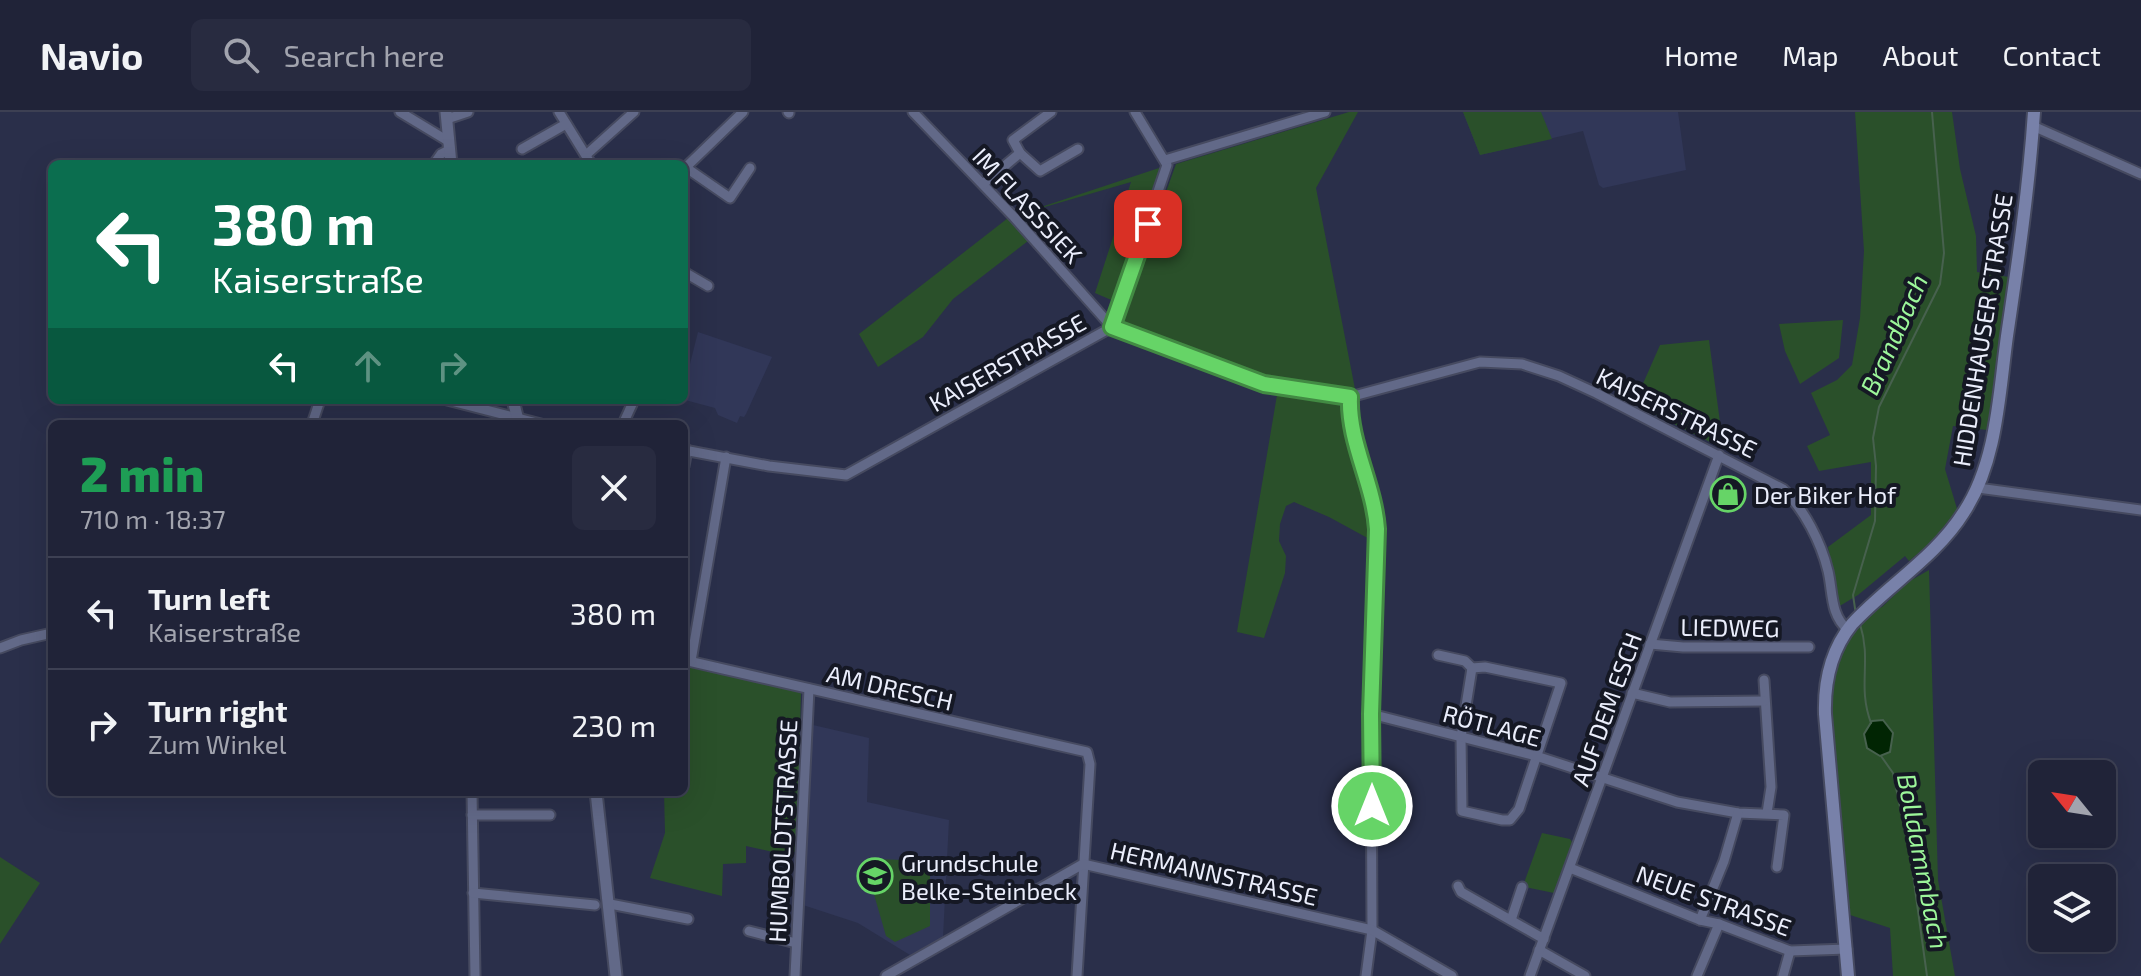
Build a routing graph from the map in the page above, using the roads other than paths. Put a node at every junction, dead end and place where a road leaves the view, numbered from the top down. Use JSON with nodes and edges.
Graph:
{"nodes":[{"id":1,"x":400,"y":112,"type":"edge"},
{"id":2,"x":468,"y":112,"type":"edge"},
{"id":3,"x":559,"y":112,"type":"edge"},
{"id":4,"x":634,"y":112,"type":"edge"},
{"id":5,"x":743,"y":112,"type":"edge"},
{"id":6,"x":913,"y":112,"type":"edge"},
{"id":7,"x":1051,"y":112,"type":"edge"},
{"id":8,"x":1135,"y":112,"type":"edge"},
{"id":9,"x":1325,"y":112,"type":"edge"},
{"id":10,"x":2034,"y":112,"type":"edge"},
{"id":11,"x":447,"y":115,"type":"edge"},
{"id":12,"x":566,"y":124,"type":"junction"},
{"id":13,"x":2033,"y":126,"type":"junction"},
{"id":14,"x":448,"y":145,"type":"junction"},
{"id":15,"x":522,"y":149,"type":"dead end"},
{"id":16,"x":1078,"y":149,"type":"dead end"},
{"id":17,"x":1020,"y":153,"type":"junction"},
{"id":18,"x":588,"y":159,"type":"edge"},
{"id":19,"x":437,"y":160,"type":"edge"},
{"id":20,"x":450,"y":160,"type":"edge"},
{"id":21,"x":1165,"y":160,"type":"junction"},
{"id":22,"x":688,"y":165,"type":"edge"},
{"id":23,"x":750,"y":168,"type":"dead end"},
{"id":24,"x":688,"y":170,"type":"edge"},
{"id":25,"x":2141,"y":174,"type":"edge"},
{"id":26,"x":983,"y":184,"type":"junction"},
{"id":27,"x":688,"y":274,"type":"edge"},
{"id":28,"x":708,"y":286,"type":"dead end"},
{"id":29,"x":1112,"y":327,"type":"junction"},
{"id":30,"x":1350,"y":397,"type":"junction"},
{"id":31,"x":460,"y":404,"type":"edge"},
{"id":32,"x":512,"y":420,"type":"edge"},
{"id":33,"x":688,"y":451,"type":"edge"},
{"id":34,"x":1719,"y":455,"type":"junction"},
{"id":35,"x":726,"y":457,"type":"junction"},
{"id":36,"x":1978,"y":488,"type":"junction"},
{"id":37,"x":2141,"y":510,"type":"edge"},
{"id":38,"x":1853,"y":623,"type":"junction"},
{"id":39,"x":48,"y":634,"type":"edge"},
{"id":40,"x":1650,"y":644,"type":"junction"},
{"id":41,"x":1809,"y":647,"type":"dead end"},
{"id":42,"x":0,"y":648,"type":"edge"},
{"id":43,"x":1438,"y":655,"type":"dead end"},
{"id":44,"x":688,"y":656,"type":"edge"},
{"id":45,"x":688,"y":661,"type":"edge"},
{"id":46,"x":1472,"y":668,"type":"junction"},
{"id":47,"x":1764,"y":680,"type":"dead end"},
{"id":48,"x":809,"y":689,"type":"junction"},
{"id":49,"x":1632,"y":693,"type":"junction"},
{"id":50,"x":1764,"y":701,"type":"junction"},
{"id":51,"x":1371,"y":714,"type":"junction"},
{"id":52,"x":1461,"y":737,"type":"junction"},
{"id":53,"x":1536,"y":756,"type":"junction"},
{"id":54,"x":1601,"y":779,"type":"junction"},
{"id":55,"x":472,"y":796,"type":"edge"},
{"id":56,"x":596,"y":796,"type":"edge"},
{"id":57,"x":1738,"y":813,"type":"junction"},
{"id":58,"x":1767,"y":813,"type":"junction"},
{"id":59,"x":472,"y":815,"type":"junction"},
{"id":60,"x":550,"y":815,"type":"dead end"},
{"id":61,"x":1083,"y":864,"type":"junction"},
{"id":62,"x":1777,"y":867,"type":"dead end"},
{"id":63,"x":1570,"y":868,"type":"junction"},
{"id":64,"x":1458,"y":886,"type":"dead end"},
{"id":65,"x":1522,"y":887,"type":"dead end"},
{"id":66,"x":473,"y":893,"type":"junction"},
{"id":67,"x":610,"y":904,"type":"junction"},
{"id":68,"x":595,"y":905,"type":"dead end"},
{"id":69,"x":688,"y":919,"type":"dead end"},
{"id":70,"x":1511,"y":920,"type":"junction"},
{"id":71,"x":1700,"y":920,"type":"junction"},
{"id":72,"x":1719,"y":924,"type":"junction"},
{"id":73,"x":1372,"y":930,"type":"junction"},
{"id":74,"x":749,"y":931,"type":"dead end"},
{"id":75,"x":1544,"y":939,"type":"junction"},
{"id":76,"x":796,"y":943,"type":"junction"},
{"id":77,"x":1847,"y":949,"type":"junction"},
{"id":78,"x":1539,"y":950,"type":"junction"},
{"id":79,"x":1790,"y":951,"type":"junction"},
{"id":80,"x":475,"y":976,"type":"edge"},
{"id":81,"x":616,"y":976,"type":"edge"},
{"id":82,"x":795,"y":976,"type":"edge"},
{"id":83,"x":886,"y":976,"type":"edge"},
{"id":84,"x":1077,"y":976,"type":"edge"},
{"id":85,"x":1366,"y":976,"type":"edge"},
{"id":86,"x":1452,"y":976,"type":"edge"},
{"id":87,"x":1530,"y":976,"type":"edge"},
{"id":88,"x":1585,"y":976,"type":"edge"},
{"id":89,"x":1697,"y":976,"type":"edge"},
{"id":90,"x":1783,"y":976,"type":"edge"},
{"id":91,"x":1848,"y":976,"type":"edge"}],
"edges":[{"from":1,"to":14,"type":"street"},
{"from":2,"to":11,"type":"street"},
{"from":3,"to":12,"type":"street"},
{"from":4,"to":18,"type":"street"},
{"from":5,"to":22,"type":"street"},
{"from":6,"to":26,"type":"street","name":"IM FLASSSIEK"},
{"from":7,"to":17,"type":"street"},
{"from":8,"to":21,"type":"street"},
{"from":9,"to":21,"type":"street"},
{"from":10,"to":13,"type":"main road","name":"HIDDENHAUSER STRASSE"},
{"from":11,"to":14,"type":"street"},
{"from":12,"to":15,"type":"street"},
{"from":12,"to":18,"type":"street"},
{"from":13,"to":25,"type":"street"},
{"from":13,"to":36,"type":"main road","name":"HIDDENHAUSER STRASSE"},
{"from":14,"to":19,"type":"street"},
{"from":14,"to":20,"type":"street"},
{"from":16,"to":17,"type":"street"},
{"from":17,"to":26,"type":"street"},
{"from":21,"to":29,"type":"street"},
{"from":23,"to":24,"type":"street"},
{"from":26,"to":29,"type":"street","name":"IM FLASSSIEK"},
{"from":27,"to":28,"type":"street"},
{"from":29,"to":30,"type":"street","name":"KAISERSTRASSE"},
{"from":29,"to":35,"type":"street","name":"KAISERSTRASSE"},
{"from":30,"to":34,"type":"street","name":"KAISERSTRASSE"},
{"from":30,"to":51,"type":"street"},
{"from":31,"to":32,"type":"street"},
{"from":33,"to":35,"type":"street","name":"KAISERSTRASSE"},
{"from":34,"to":38,"type":"street","name":"KAISERSTRASSE"},
{"from":34,"to":40,"type":"street","name":"AUF DEM ESCH"},
{"from":35,"to":44,"type":"street"},
{"from":36,"to":37,"type":"street"},
{"from":36,"to":38,"type":"main road","name":"HIDDENHAUSER STRASSE"},
{"from":38,"to":77,"type":"main road","name":"HIDDENHAUSER STRASSE"},
{"from":39,"to":42,"type":"street"},
{"from":40,"to":41,"type":"street","name":"LIEDWEG"},
{"from":40,"to":49,"type":"street","name":"AUF DEM ESCH"},
{"from":43,"to":46,"type":"street"},
{"from":45,"to":48,"type":"street","name":"AM DRESCH"},
{"from":46,"to":52,"type":"street"},
{"from":46,"to":53,"type":"street"},
{"from":47,"to":50,"type":"street"},
{"from":48,"to":61,"type":"street","name":"AM DRESCH"},
{"from":48,"to":76,"type":"street","name":"HUMBOLDTSTRASSE"},
{"from":49,"to":50,"type":"street"},
{"from":49,"to":54,"type":"street","name":"AUF DEM ESCH"},
{"from":50,"to":58,"type":"street"},
{"from":51,"to":52,"type":"street","name":"RÖTLAGE"},
{"from":51,"to":73,"type":"street"},
{"from":52,"to":53,"type":"street","name":"RÖTLAGE"},
{"from":52,"to":53,"type":"street"},
{"from":53,"to":54,"type":"street","name":"RÖTLAGE"},
{"from":54,"to":57,"type":"street","name":"RÖTLAGE"},
{"from":54,"to":63,"type":"street","name":"AUF DEM ESCH"},
{"from":55,"to":59,"type":"street"},
{"from":56,"to":67,"type":"street"},
{"from":57,"to":58,"type":"street","name":"RÖTLAGE"},
{"from":57,"to":71,"type":"street"},
{"from":58,"to":62,"type":"street"},
{"from":59,"to":60,"type":"street"},
{"from":59,"to":66,"type":"street"},
{"from":61,"to":73,"type":"street","name":"HERMANNSTRASSE"},
{"from":61,"to":83,"type":"street","name":"HERMANNSTRASSE"},
{"from":61,"to":84,"type":"street"},
{"from":63,"to":71,"type":"street","name":"NEUE STRASSE"},
{"from":63,"to":75,"type":"street","name":"AUF DEM ESCH"},
{"from":64,"to":70,"type":"street"},
{"from":65,"to":70,"type":"street"},
{"from":66,"to":68,"type":"street"},
{"from":66,"to":80,"type":"street"},
{"from":67,"to":69,"type":"street"},
{"from":67,"to":81,"type":"street"},
{"from":70,"to":75,"type":"street"},
{"from":71,"to":72,"type":"street","name":"NEUE STRASSE"},
{"from":72,"to":79,"type":"street","name":"NEUE STRASSE"},
{"from":72,"to":89,"type":"street"},
{"from":73,"to":85,"type":"street"},
{"from":73,"to":86,"type":"street","name":"HERMANNSTRASSE"},
{"from":74,"to":76,"type":"street"},
{"from":75,"to":78,"type":"street","name":"AUF DEM ESCH"},
{"from":76,"to":82,"type":"street","name":"HUMBOLDTSTRASSE"},
{"from":77,"to":79,"type":"street","name":"NEUE STRASSE"},
{"from":77,"to":91,"type":"main road","name":"HIDDENHAUSER STRASSE"},
{"from":78,"to":87,"type":"street","name":"AUF DEM ESCH"},
{"from":78,"to":88,"type":"street"},
{"from":79,"to":90,"type":"street"}]}
